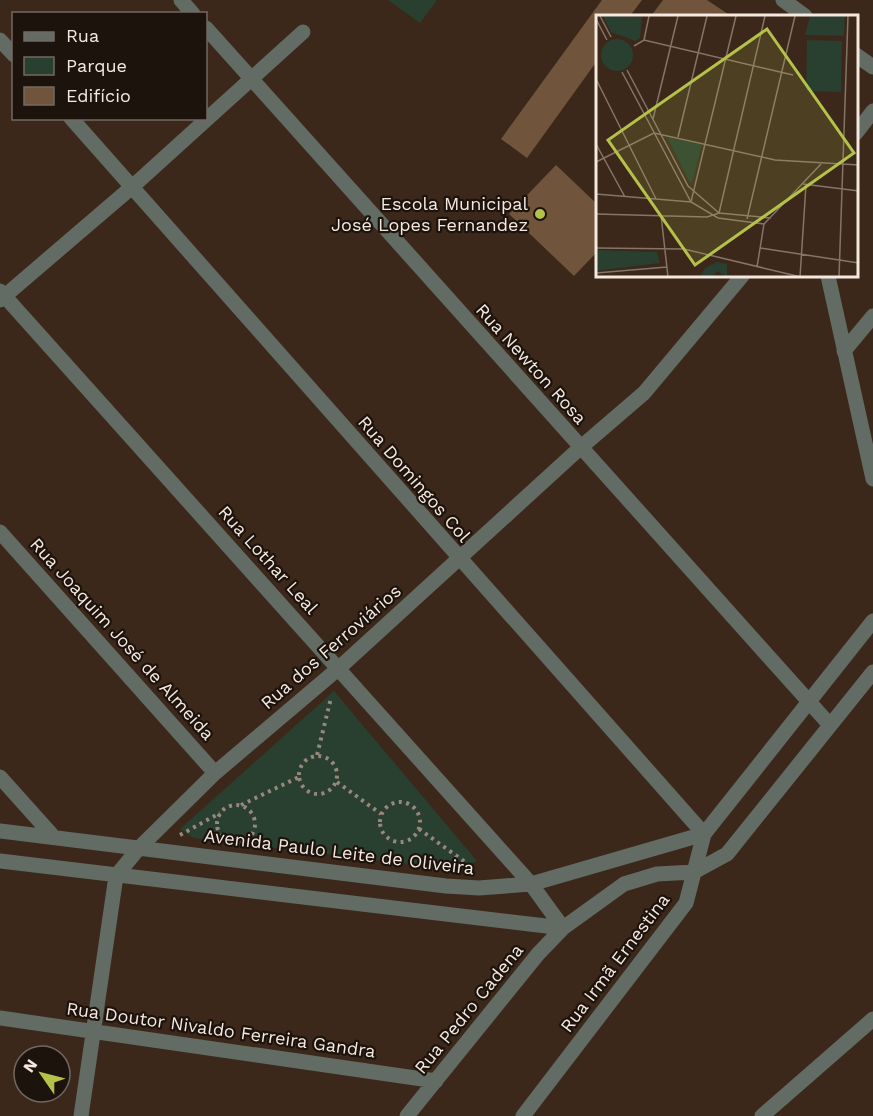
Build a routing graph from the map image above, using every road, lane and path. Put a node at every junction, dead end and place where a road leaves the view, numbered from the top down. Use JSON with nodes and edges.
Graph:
{"nodes":[{"id":1,"x":181,"y":0,"type":"edge"},
{"id":2,"x":783,"y":0,"type":"edge"},
{"id":3,"x":191,"y":12,"type":"edge"},
{"id":4,"x":804,"y":15,"type":"edge"},
{"id":5,"x":207,"y":29,"type":"edge"},
{"id":6,"x":303,"y":32,"type":"dead end"},
{"id":7,"x":0,"y":40,"type":"edge"},
{"id":8,"x":12,"y":53,"type":"edge"},
{"id":9,"x":858,"y":56,"type":"edge"},
{"id":10,"x":873,"y":67,"type":"edge"},
{"id":11,"x":251,"y":80,"type":"junction"},
{"id":12,"x":873,"y":111,"type":"edge"},
{"id":13,"x":72,"y":120,"type":"edge"},
{"id":14,"x":207,"y":120,"type":"edge"},
{"id":15,"x":207,"y":120,"type":"edge"},
{"id":16,"x":858,"y":130,"type":"edge"},
{"id":17,"x":132,"y":187,"type":"junction"},
{"id":18,"x":740,"y":278,"type":"edge"},
{"id":19,"x":828,"y":278,"type":"edge"},
{"id":20,"x":2,"y":295,"type":"edge"},
{"id":21,"x":873,"y":316,"type":"edge"},
{"id":22,"x":860,"y":331,"type":"junction"},
{"id":23,"x":873,"y":341,"type":"edge"},
{"id":24,"x":844,"y":351,"type":"junction"},
{"id":25,"x":580,"y":448,"type":"junction"},
{"id":26,"x":873,"y":479,"type":"edge"},
{"id":27,"x":0,"y":532,"type":"edge"},
{"id":28,"x":459,"y":559,"type":"junction"},
{"id":29,"x":873,"y":621,"type":"edge"},
{"id":30,"x":339,"y":668,"type":"junction"},
{"id":31,"x":873,"y":672,"type":"edge"},
{"id":32,"x":807,"y":702,"type":"junction"},
{"id":33,"x":829,"y":724,"type":"junction"},
{"id":34,"x":317,"y":755,"type":"junction"},
{"id":35,"x":215,"y":773,"type":"junction"},
{"id":36,"x":0,"y":777,"type":"edge"},
{"id":37,"x":299,"y":777,"type":"junction"},
{"id":38,"x":337,"y":782,"type":"junction"},
{"id":39,"x":240,"y":805,"type":"junction"},
{"id":40,"x":381,"y":814,"type":"junction"},
{"id":41,"x":419,"y":829,"type":"junction"},
{"id":42,"x":0,"y":831,"type":"edge"},
{"id":43,"x":704,"y":834,"type":"junction"},
{"id":44,"x":52,"y":835,"type":"junction"},
{"id":45,"x":139,"y":848,"type":"junction"},
{"id":46,"x":0,"y":861,"type":"edge"},
{"id":47,"x":694,"y":873,"type":"junction"},
{"id":48,"x":116,"y":876,"type":"junction"},
{"id":49,"x":531,"y":884,"type":"junction"},
{"id":50,"x":478,"y":888,"type":"junction"},
{"id":51,"x":563,"y":928,"type":"junction"},
{"id":52,"x":0,"y":1018,"type":"edge"},
{"id":53,"x":873,"y":1019,"type":"edge"},
{"id":54,"x":93,"y":1032,"type":"junction"},
{"id":55,"x":435,"y":1081,"type":"junction"},
{"id":56,"x":528,"y":1114,"type":"edge"},
{"id":57,"x":81,"y":1116,"type":"edge"},
{"id":58,"x":407,"y":1116,"type":"edge"},
{"id":59,"x":762,"y":1116,"type":"edge"}],
"edges":[{"from":1,"to":3,"type":"street"},
{"from":2,"to":4,"type":"street"},
{"from":5,"to":11,"type":"street","name":"Rua Newton Rosa"},
{"from":6,"to":11,"type":"street"},
{"from":7,"to":8,"type":"street"},
{"from":9,"to":10,"type":"street"},
{"from":11,"to":14,"type":"street"},
{"from":11,"to":25,"type":"street","name":"Rua Newton Rosa"},
{"from":12,"to":16,"type":"street"},
{"from":13,"to":17,"type":"street","name":"Rua Domingos Col"},
{"from":15,"to":17,"type":"street"},
{"from":17,"to":20,"type":"street"},
{"from":17,"to":28,"type":"street","name":"Rua Domingos Col"},
{"from":18,"to":25,"type":"street","name":"Rua dos Ferroviários"},
{"from":19,"to":24,"type":"street"},
{"from":20,"to":30,"type":"street","name":"Rua Lothar Leal"},
{"from":21,"to":22,"type":"street"},
{"from":22,"to":23,"type":"street"},
{"from":22,"to":24,"type":"street"},
{"from":24,"to":26,"type":"street"},
{"from":25,"to":28,"type":"street","name":"Rua dos Ferroviários"},
{"from":25,"to":32,"type":"street","name":"Rua Newton Rosa"},
{"from":27,"to":35,"type":"street","name":"Rua Joaquim José de Almeida"},
{"from":28,"to":30,"type":"street","name":"Rua dos Ferroviários"},
{"from":28,"to":43,"type":"street","name":"Rua Domingos Col"},
{"from":29,"to":32,"type":"street"},
{"from":30,"to":34,"type":"path"},
{"from":30,"to":35,"type":"street","name":"Rua dos Ferroviários"},
{"from":30,"to":49,"type":"street","name":"Rua Lothar Leal"},
{"from":31,"to":33,"type":"street"},
{"from":32,"to":33,"type":"street","name":"Rua Newton Rosa"},
{"from":32,"to":43,"type":"street"},
{"from":33,"to":47,"type":"street"},
{"from":34,"to":37,"type":"path"},
{"from":34,"to":38,"type":"path"},
{"from":35,"to":45,"type":"street","name":"Rua dos Ferroviários"},
{"from":36,"to":44,"type":"street"},
{"from":37,"to":38,"type":"path"},
{"from":37,"to":39,"type":"path"},
{"from":38,"to":40,"type":"path"},
{"from":39,"to":39,"type":"path"},
{"from":40,"to":41,"type":"path"},
{"from":40,"to":41,"type":"path"},
{"from":41,"to":50,"type":"path"},
{"from":42,"to":44,"type":"street","name":"Avenida Paulo Leite de Oliveira"},
{"from":43,"to":47,"type":"street"},
{"from":43,"to":49,"type":"street","name":"Avenida Paulo Leite de Oliveira"},
{"from":44,"to":45,"type":"street","name":"Avenida Paulo Leite de Oliveira"},
{"from":45,"to":48,"type":"street","name":"Rua dos Ferroviários"},
{"from":45,"to":50,"type":"street","name":"Avenida Paulo Leite de Oliveira"},
{"from":46,"to":48,"type":"street"},
{"from":47,"to":51,"type":"street"},
{"from":47,"to":56,"type":"street","name":"Rua Irmã Ernestina"},
{"from":48,"to":51,"type":"street"},
{"from":48,"to":54,"type":"street"},
{"from":49,"to":50,"type":"street","name":"Avenida Paulo Leite de Oliveira"},
{"from":49,"to":51,"type":"street","name":"Rua Lothar Leal"},
{"from":51,"to":55,"type":"street","name":"Rua Pedro Cadena"},
{"from":52,"to":54,"type":"street","name":"Rua Doutor Nivaldo Ferreira Gandra"},
{"from":53,"to":59,"type":"street"},
{"from":54,"to":55,"type":"street","name":"Rua Doutor Nivaldo Ferreira Gandra"},
{"from":54,"to":57,"type":"street"},
{"from":55,"to":58,"type":"street","name":"Rua Pedro Cadena"}]}
